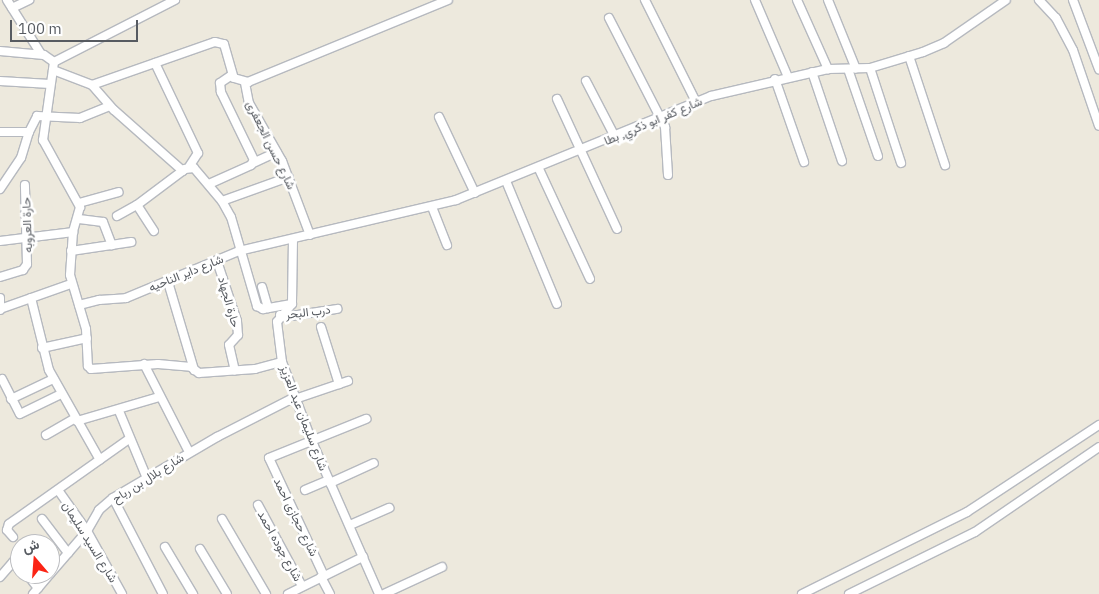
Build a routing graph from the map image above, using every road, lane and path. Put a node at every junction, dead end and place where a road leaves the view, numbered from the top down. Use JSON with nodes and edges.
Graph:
{"nodes":[{"id":1,"x":8,"y":0,"type":"edge"},
{"id":2,"x":29,"y":0,"type":"edge"},
{"id":3,"x":175,"y":0,"type":"edge"},
{"id":4,"x":448,"y":0,"type":"edge"},
{"id":5,"x":645,"y":0,"type":"edge"},
{"id":6,"x":755,"y":0,"type":"edge"},
{"id":7,"x":797,"y":0,"type":"edge"},
{"id":8,"x":828,"y":0,"type":"edge"},
{"id":9,"x":1006,"y":0,"type":"edge"},
{"id":10,"x":1039,"y":0,"type":"edge"},
{"id":11,"x":1073,"y":0,"type":"edge"},
{"id":12,"x":12,"y":8,"type":"junction"},
{"id":13,"x":609,"y":18,"type":"dead end"},
{"id":14,"x":0,"y":51,"type":"edge"},
{"id":15,"x":41,"y":54,"type":"junction"},
{"id":16,"x":909,"y":56,"type":"junction"},
{"id":17,"x":155,"y":63,"type":"junction"},
{"id":18,"x":54,"y":66,"type":"junction"},
{"id":19,"x":870,"y":68,"type":"junction"},
{"id":20,"x":828,"y":69,"type":"junction"},
{"id":21,"x":852,"y":69,"type":"junction"},
{"id":22,"x":1099,"y":70,"type":"edge"},
{"id":23,"x":812,"y":72,"type":"junction"},
{"id":24,"x":232,"y":75,"type":"junction"},
{"id":25,"x":788,"y":77,"type":"junction"},
{"id":26,"x":775,"y":80,"type":"junction"},
{"id":27,"x":0,"y":81,"type":"edge"},
{"id":28,"x":586,"y":81,"type":"dead end"},
{"id":29,"x":245,"y":83,"type":"junction"},
{"id":30,"x":50,"y":84,"type":"junction"},
{"id":31,"x":92,"y":85,"type":"junction"},
{"id":32,"x":557,"y":99,"type":"dead end"},
{"id":33,"x":696,"y":102,"type":"junction"},
{"id":34,"x":110,"y":106,"type":"junction"},
{"id":35,"x":661,"y":115,"type":"junction"},
{"id":36,"x":44,"y":116,"type":"junction"},
{"id":37,"x":439,"y":118,"type":"dead end"},
{"id":38,"x":1099,"y":126,"type":"edge"},
{"id":39,"x":0,"y":132,"type":"edge"},
{"id":40,"x":29,"y":132,"type":"junction"},
{"id":41,"x":615,"y":137,"type":"junction"},
{"id":42,"x":582,"y":151,"type":"junction"},
{"id":43,"x":277,"y":152,"type":"junction"},
{"id":44,"x":878,"y":156,"type":"dead end"},
{"id":45,"x":842,"y":161,"type":"dead end"},
{"id":46,"x":804,"y":162,"type":"dead end"},
{"id":47,"x":253,"y":163,"type":"junction"},
{"id":48,"x":901,"y":163,"type":"dead end"},
{"id":49,"x":945,"y":165,"type":"dead end"},
{"id":50,"x":185,"y":169,"type":"junction"},
{"id":51,"x":539,"y":169,"type":"junction"},
{"id":52,"x":668,"y":175,"type":"dead end"},
{"id":53,"x":289,"y":177,"type":"junction"},
{"id":54,"x":506,"y":182,"type":"junction"},
{"id":55,"x":25,"y":184,"type":"dead end"},
{"id":56,"x":209,"y":184,"type":"junction"},
{"id":57,"x":0,"y":189,"type":"edge"},
{"id":58,"x":119,"y":192,"type":"dead end"},
{"id":59,"x":475,"y":193,"type":"junction"},
{"id":60,"x":222,"y":201,"type":"junction"},
{"id":61,"x":79,"y":204,"type":"junction"},
{"id":62,"x":137,"y":205,"type":"junction"},
{"id":63,"x":432,"y":207,"type":"junction"},
{"id":64,"x":117,"y":216,"type":"dead end"},
{"id":65,"x":79,"y":219,"type":"junction"},
{"id":66,"x":617,"y":229,"type":"dead end"},
{"id":67,"x":73,"y":232,"type":"junction"},
{"id":68,"x":154,"y":232,"type":"dead end"},
{"id":69,"x":310,"y":235,"type":"junction"},
{"id":70,"x":293,"y":239,"type":"junction"},
{"id":71,"x":29,"y":240,"type":"junction"},
{"id":72,"x":0,"y":241,"type":"edge"},
{"id":73,"x":131,"y":242,"type":"dead end"},
{"id":74,"x":112,"y":245,"type":"junction"},
{"id":75,"x":447,"y":246,"type":"dead end"},
{"id":76,"x":72,"y":251,"type":"junction"},
{"id":77,"x":239,"y":251,"type":"junction"},
{"id":78,"x":217,"y":261,"type":"junction"},
{"id":79,"x":0,"y":277,"type":"edge"},
{"id":80,"x":590,"y":279,"type":"dead end"},
{"id":81,"x":168,"y":282,"type":"junction"},
{"id":82,"x":71,"y":284,"type":"junction"},
{"id":83,"x":262,"y":287,"type":"dead end"},
{"id":84,"x":0,"y":298,"type":"edge"},
{"id":85,"x":31,"y":298,"type":"junction"},
{"id":86,"x":292,"y":304,"type":"junction"},
{"id":87,"x":557,"y":304,"type":"dead end"},
{"id":88,"x":79,"y":305,"type":"junction"},
{"id":89,"x":268,"y":308,"type":"junction"},
{"id":90,"x":337,"y":309,"type":"dead end"},
{"id":91,"x":0,"y":310,"type":"edge"},
{"id":92,"x":280,"y":315,"type":"junction"},
{"id":93,"x":321,"y":327,"type":"dead end"},
{"id":94,"x":87,"y":338,"type":"junction"},
{"id":95,"x":42,"y":348,"type":"junction"},
{"id":96,"x":282,"y":362,"type":"junction"},
{"id":97,"x":144,"y":364,"type":"junction"},
{"id":98,"x":194,"y":370,"type":"junction"},
{"id":99,"x":236,"y":370,"type":"junction"},
{"id":100,"x":2,"y":379,"type":"dead end"},
{"id":101,"x":53,"y":379,"type":"junction"},
{"id":102,"x":348,"y":381,"type":"dead end"},
{"id":103,"x":339,"y":384,"type":"junction"},
{"id":104,"x":61,"y":394,"type":"junction"},
{"id":105,"x":159,"y":397,"type":"junction"},
{"id":106,"x":295,"y":398,"type":"junction"},
{"id":107,"x":11,"y":400,"type":"junction"},
{"id":108,"x":120,"y":411,"type":"junction"},
{"id":109,"x":366,"y":418,"type":"dead end"},
{"id":110,"x":76,"y":420,"type":"junction"},
{"id":111,"x":1099,"y":425,"type":"edge"},
{"id":112,"x":46,"y":435,"type":"dead end"},
{"id":113,"x":129,"y":439,"type":"junction"},
{"id":114,"x":311,"y":439,"type":"junction"},
{"id":115,"x":1099,"y":447,"type":"edge"},
{"id":116,"x":189,"y":452,"type":"junction"},
{"id":117,"x":100,"y":460,"type":"junction"},
{"id":118,"x":374,"y":463,"type":"dead end"},
{"id":119,"x":146,"y":476,"type":"junction"},
{"id":120,"x":329,"y":481,"type":"junction"},
{"id":121,"x":58,"y":490,"type":"junction"},
{"id":122,"x":305,"y":490,"type":"dead end"},
{"id":123,"x":113,"y":498,"type":"junction"},
{"id":124,"x":258,"y":505,"type":"dead end"},
{"id":125,"x":390,"y":508,"type":"dead end"},
{"id":126,"x":42,"y":519,"type":"dead end"},
{"id":127,"x":222,"y":519,"type":"dead end"},
{"id":128,"x":350,"y":525,"type":"junction"},
{"id":129,"x":87,"y":531,"type":"junction"},
{"id":130,"x":12,"y":534,"type":"edge"},
{"id":131,"x":165,"y":548,"type":"dead end"},
{"id":132,"x":200,"y":549,"type":"dead end"},
{"id":133,"x":68,"y":553,"type":"junction"},
{"id":134,"x":363,"y":556,"type":"junction"},
{"id":135,"x":60,"y":562,"type":"edge"},
{"id":136,"x":10,"y":565,"type":"edge"},
{"id":137,"x":442,"y":567,"type":"dead end"},
{"id":138,"x":322,"y":576,"type":"junction"},
{"id":139,"x":0,"y":577,"type":"edge"},
{"id":140,"x":302,"y":586,"type":"junction"},
{"id":141,"x":122,"y":594,"type":"edge"},
{"id":142,"x":162,"y":594,"type":"edge"},
{"id":143,"x":193,"y":594,"type":"edge"},
{"id":144,"x":227,"y":594,"type":"edge"},
{"id":145,"x":266,"y":594,"type":"edge"},
{"id":146,"x":288,"y":594,"type":"edge"},
{"id":147,"x":329,"y":594,"type":"edge"},
{"id":148,"x":379,"y":594,"type":"edge"},
{"id":149,"x":384,"y":594,"type":"edge"},
{"id":150,"x":802,"y":594,"type":"edge"},
{"id":151,"x":849,"y":594,"type":"edge"}],
"edges":[{"from":1,"to":12,"type":"street"},
{"from":2,"to":12,"type":"street"},
{"from":3,"to":18,"type":"street"},
{"from":4,"to":29,"type":"street"},
{"from":5,"to":33,"type":"street"},
{"from":6,"to":25,"type":"street"},
{"from":7,"to":20,"type":"street"},
{"from":8,"to":21,"type":"street"},
{"from":9,"to":16,"type":"street","name":"شارع كفر ابو ذكري, بطا"},
{"from":10,"to":38,"type":"street"},
{"from":11,"to":22,"type":"street"},
{"from":12,"to":15,"type":"street"},
{"from":13,"to":35,"type":"street"},
{"from":14,"to":15,"type":"street"},
{"from":15,"to":18,"type":"street"},
{"from":16,"to":19,"type":"street","name":"شارع كفر ابو ذكري, بطا"},
{"from":16,"to":49,"type":"street"},
{"from":17,"to":24,"type":"street"},
{"from":17,"to":31,"type":"street"},
{"from":17,"to":50,"type":"street"},
{"from":18,"to":30,"type":"street"},
{"from":18,"to":31,"type":"street"},
{"from":19,"to":21,"type":"street","name":"شارع كفر ابو ذكري, بطا"},
{"from":19,"to":48,"type":"street"},
{"from":20,"to":21,"type":"street","name":"شارع كفر ابو ذكري, بطا"},
{"from":20,"to":23,"type":"street","name":"شارع كفر ابو ذكري, بطا"},
{"from":21,"to":44,"type":"street"},
{"from":23,"to":25,"type":"street","name":"شارع كفر ابو ذكري, بطا"},
{"from":23,"to":45,"type":"street"},
{"from":24,"to":29,"type":"street"},
{"from":24,"to":47,"type":"street"},
{"from":25,"to":26,"type":"street","name":"شارع كفر ابو ذكري, بطا"},
{"from":26,"to":33,"type":"street","name":"شارع كفر ابو ذكري, بطا"},
{"from":26,"to":46,"type":"street"},
{"from":27,"to":30,"type":"street"},
{"from":28,"to":41,"type":"street"},
{"from":29,"to":43,"type":"street","name":"شارع حسن الجعفرى"},
{"from":30,"to":36,"type":"street"},
{"from":31,"to":34,"type":"street"},
{"from":32,"to":42,"type":"street"},
{"from":33,"to":35,"type":"street","name":"شارع كفر ابو ذكري, بطا"},
{"from":34,"to":36,"type":"street"},
{"from":34,"to":50,"type":"street"},
{"from":35,"to":41,"type":"street","name":"شارع كفر ابو ذكري, بطا"},
{"from":35,"to":52,"type":"street"},
{"from":36,"to":40,"type":"street"},
{"from":36,"to":61,"type":"street"},
{"from":37,"to":59,"type":"street"},
{"from":39,"to":40,"type":"street"},
{"from":40,"to":57,"type":"street"},
{"from":41,"to":42,"type":"street","name":"شارع كفر ابو ذكري, بطا"},
{"from":42,"to":51,"type":"street","name":"شارع كفر ابو ذكري, بطا"},
{"from":42,"to":66,"type":"street"},
{"from":43,"to":47,"type":"street"},
{"from":43,"to":53,"type":"street","name":"شارع حسن الجعفرى"},
{"from":47,"to":56,"type":"street"},
{"from":50,"to":56,"type":"street"},
{"from":50,"to":62,"type":"street"},
{"from":51,"to":54,"type":"street","name":"شارع كفر ابو ذكري, بطا"},
{"from":51,"to":80,"type":"street"},
{"from":53,"to":60,"type":"street"},
{"from":53,"to":69,"type":"street","name":"شارع حسن الجعفرى"},
{"from":54,"to":59,"type":"street","name":"شارع كفر ابو ذكري, بطا"},
{"from":54,"to":87,"type":"street"},
{"from":55,"to":71,"type":"street","name":"حارة العروبه"},
{"from":56,"to":60,"type":"street"},
{"from":58,"to":61,"type":"street"},
{"from":59,"to":63,"type":"street","name":"شارع كفر ابو ذكري, بطا"},
{"from":60,"to":77,"type":"street"},
{"from":61,"to":65,"type":"street"},
{"from":62,"to":64,"type":"street"},
{"from":62,"to":68,"type":"street"},
{"from":63,"to":69,"type":"street","name":"شارع كفر ابو ذكري, بطا"},
{"from":63,"to":75,"type":"street"},
{"from":65,"to":67,"type":"street"},
{"from":65,"to":74,"type":"street"},
{"from":67,"to":71,"type":"street"},
{"from":67,"to":76,"type":"street"},
{"from":69,"to":70,"type":"street","name":"شارع كفر ابو ذكري, بطا"},
{"from":70,"to":77,"type":"street","name":"شارع داير الناحيه"},
{"from":70,"to":86,"type":"street"},
{"from":71,"to":72,"type":"street"},
{"from":71,"to":79,"type":"street","name":"حارة العروبه"},
{"from":73,"to":74,"type":"street"},
{"from":74,"to":76,"type":"street"},
{"from":76,"to":82,"type":"street"},
{"from":77,"to":78,"type":"street","name":"شارع داير الناحيه"},
{"from":77,"to":89,"type":"street"},
{"from":78,"to":81,"type":"street","name":"شارع داير الناحيه"},
{"from":78,"to":99,"type":"street","name":"حارة الجهاد"},
{"from":81,"to":88,"type":"street","name":"شارع داير الناحيه"},
{"from":81,"to":98,"type":"street"},
{"from":82,"to":85,"type":"street"},
{"from":82,"to":88,"type":"street"},
{"from":83,"to":89,"type":"street"},
{"from":84,"to":91,"type":"street"},
{"from":85,"to":91,"type":"street"},
{"from":85,"to":95,"type":"street"},
{"from":86,"to":89,"type":"street"},
{"from":86,"to":92,"type":"street"},
{"from":88,"to":94,"type":"street"},
{"from":90,"to":92,"type":"street","name":"درب البحر"},
{"from":92,"to":96,"type":"street","name":"شارع سليمان عبد العزيز"},
{"from":93,"to":103,"type":"street"},
{"from":94,"to":95,"type":"street"},
{"from":94,"to":97,"type":"street"},
{"from":95,"to":101,"type":"street"},
{"from":96,"to":99,"type":"street"},
{"from":96,"to":106,"type":"street","name":"شارع سليمان عبد العزيز"},
{"from":97,"to":98,"type":"street"},
{"from":97,"to":105,"type":"street","name":"شارع بلال بن رباح"},
{"from":98,"to":99,"type":"street"},
{"from":100,"to":107,"type":"street"},
{"from":101,"to":104,"type":"street"},
{"from":101,"to":107,"type":"street"},
{"from":102,"to":103,"type":"street","name":"شارع بلال بن رباح"},
{"from":103,"to":106,"type":"street","name":"شارع بلال بن رباح"},
{"from":104,"to":107,"type":"street"},
{"from":104,"to":110,"type":"street"},
{"from":105,"to":108,"type":"street"},
{"from":105,"to":116,"type":"street","name":"شارع بلال بن رباح"},
{"from":106,"to":114,"type":"street","name":"شارع سليمان عبد العزيز"},
{"from":106,"to":116,"type":"street","name":"شارع بلال بن رباح"},
{"from":108,"to":110,"type":"street"},
{"from":108,"to":113,"type":"street"},
{"from":109,"to":114,"type":"street"},
{"from":110,"to":112,"type":"street"},
{"from":110,"to":117,"type":"street"},
{"from":111,"to":150,"type":"street"},
{"from":113,"to":117,"type":"street"},
{"from":113,"to":119,"type":"street"},
{"from":114,"to":120,"type":"street","name":"شارع سليمان عبد العزيز"},
{"from":114,"to":138,"type":"street","name":"شارع حجازى احمد"},
{"from":115,"to":151,"type":"street"},
{"from":116,"to":119,"type":"street","name":"شارع بلال بن رباح"},
{"from":117,"to":121,"type":"street"},
{"from":118,"to":120,"type":"street"},
{"from":119,"to":123,"type":"street","name":"شارع بلال بن رباح"},
{"from":120,"to":122,"type":"street"},
{"from":120,"to":128,"type":"street","name":"شارع سليمان عبد العزيز"},
{"from":121,"to":129,"type":"street","name":"شارع السيد سليمان"},
{"from":121,"to":130,"type":"street"},
{"from":123,"to":129,"type":"street","name":"شارع بلال بن رباح"},
{"from":123,"to":142,"type":"street"},
{"from":124,"to":140,"type":"street","name":"شارع جوده احمد"},
{"from":125,"to":128,"type":"street"},
{"from":126,"to":133,"type":"street"},
{"from":127,"to":145,"type":"street"},
{"from":128,"to":134,"type":"street","name":"شارع سليمان عبد العزيز"},
{"from":129,"to":133,"type":"street","name":"شارع بلال بن رباح"},
{"from":129,"to":141,"type":"street","name":"شارع السيد سليمان"},
{"from":131,"to":143,"type":"street"},
{"from":132,"to":144,"type":"street"},
{"from":133,"to":135,"type":"street","name":"شارع بلال بن رباح"},
{"from":134,"to":138,"type":"street"},
{"from":134,"to":148,"type":"street","name":"شارع سليمان عبد العزيز"},
{"from":136,"to":139,"type":"street"},
{"from":137,"to":149,"type":"street"},
{"from":138,"to":140,"type":"street"},
{"from":138,"to":147,"type":"street","name":"شارع حجازى احمد"},
{"from":140,"to":146,"type":"street"}]}
